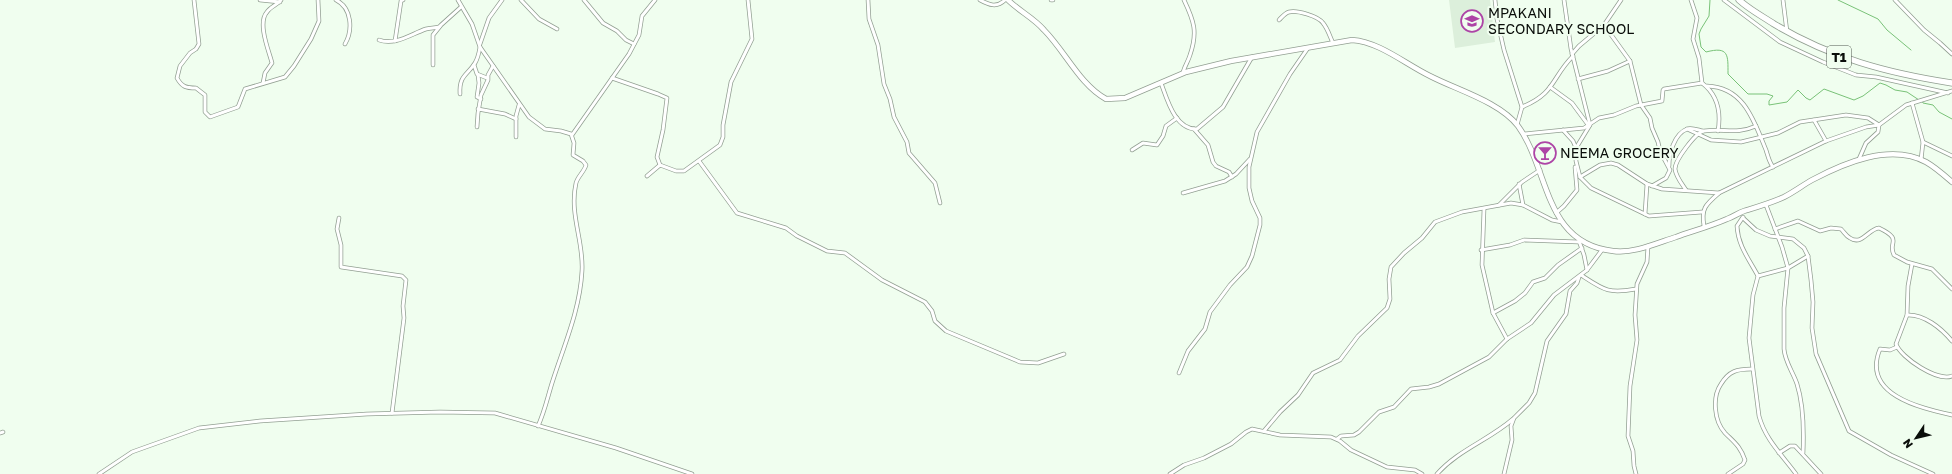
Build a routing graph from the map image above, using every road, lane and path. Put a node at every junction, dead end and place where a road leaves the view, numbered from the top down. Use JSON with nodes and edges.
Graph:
{"nodes":[{"id":1,"x":194,"y":0,"type":"edge"},
{"id":2,"x":260,"y":0,"type":"edge"},
{"id":3,"x":318,"y":0,"type":"edge"},
{"id":4,"x":336,"y":0,"type":"edge"},
{"id":5,"x":405,"y":0,"type":"edge"},
{"id":6,"x":458,"y":0,"type":"edge"},
{"id":7,"x":502,"y":0,"type":"edge"},
{"id":8,"x":521,"y":0,"type":"edge"},
{"id":9,"x":584,"y":0,"type":"edge"},
{"id":10,"x":654,"y":0,"type":"edge"},
{"id":11,"x":748,"y":0,"type":"edge"},
{"id":12,"x":868,"y":0,"type":"edge"},
{"id":13,"x":980,"y":0,"type":"edge"},
{"id":14,"x":1005,"y":0,"type":"edge"},
{"id":15,"x":1008,"y":0,"type":"edge"},
{"id":16,"x":1184,"y":0,"type":"edge"},
{"id":17,"x":1495,"y":0,"type":"edge"},
{"id":18,"x":1564,"y":0,"type":"edge"},
{"id":19,"x":1622,"y":0,"type":"edge"},
{"id":20,"x":1691,"y":0,"type":"edge"},
{"id":21,"x":1724,"y":0,"type":"edge"},
{"id":22,"x":1739,"y":0,"type":"edge"},
{"id":23,"x":1783,"y":0,"type":"edge"},
{"id":24,"x":1894,"y":0,"type":"edge"},
{"id":25,"x":280,"y":1,"type":"edge"},
{"id":26,"x":461,"y":7,"type":"junction"},
{"id":27,"x":1280,"y":20,"type":"dead end"},
{"id":28,"x":1604,"y":25,"type":"junction"},
{"id":29,"x":439,"y":27,"type":"junction"},
{"id":30,"x":557,"y":29,"type":"dead end"},
{"id":31,"x":1787,"y":32,"type":"junction"},
{"id":32,"x":379,"y":40,"type":"dead end"},
{"id":33,"x":395,"y":41,"type":"junction"},
{"id":34,"x":1333,"y":43,"type":"junction"},
{"id":35,"x":345,"y":44,"type":"dead end"},
{"id":36,"x":634,"y":44,"type":"junction"},
{"id":37,"x":480,"y":46,"type":"junction"},
{"id":38,"x":1308,"y":48,"type":"junction"},
{"id":39,"x":1952,"y":54,"type":"edge"},
{"id":40,"x":1572,"y":55,"type":"junction"},
{"id":41,"x":1252,"y":57,"type":"junction"},
{"id":42,"x":1630,"y":62,"type":"junction"},
{"id":43,"x":434,"y":65,"type":"dead end"},
{"id":44,"x":474,"y":65,"type":"junction"},
{"id":45,"x":493,"y":66,"type":"junction"},
{"id":46,"x":1183,"y":73,"type":"junction"},
{"id":47,"x":478,"y":74,"type":"junction"},
{"id":48,"x":487,"y":78,"type":"junction"},
{"id":49,"x":612,"y":78,"type":"junction"},
{"id":50,"x":1578,"y":79,"type":"junction"},
{"id":51,"x":1161,"y":82,"type":"junction"},
{"id":52,"x":263,"y":83,"type":"junction"},
{"id":53,"x":1702,"y":83,"type":"junction"},
{"id":54,"x":1952,"y":83,"type":"edge"},
{"id":55,"x":1707,"y":86,"type":"junction"},
{"id":56,"x":1550,"y":87,"type":"junction"},
{"id":57,"x":1952,"y":91,"type":"edge"},
{"id":58,"x":1948,"y":93,"type":"junction"},
{"id":59,"x":460,"y":94,"type":"dead end"},
{"id":60,"x":480,"y":99,"type":"junction"},
{"id":61,"x":1912,"y":103,"type":"junction"},
{"id":62,"x":519,"y":105,"type":"junction"},
{"id":63,"x":1642,"y":105,"type":"junction"},
{"id":64,"x":1522,"y":107,"type":"junction"},
{"id":65,"x":478,"y":109,"type":"junction"},
{"id":66,"x":1177,"y":118,"type":"junction"},
{"id":67,"x":516,"y":119,"type":"junction"},
{"id":68,"x":1814,"y":120,"type":"junction"},
{"id":69,"x":1517,"y":125,"type":"junction"},
{"id":70,"x":1590,"y":125,"type":"junction"},
{"id":71,"x":1879,"y":125,"type":"junction"},
{"id":72,"x":1756,"y":126,"type":"junction"},
{"id":73,"x":477,"y":127,"type":"dead end"},
{"id":74,"x":1194,"y":129,"type":"junction"},
{"id":75,"x":1687,"y":129,"type":"junction"},
{"id":76,"x":1562,"y":130,"type":"junction"},
{"id":77,"x":1703,"y":131,"type":"junction"},
{"id":78,"x":1718,"y":131,"type":"junction"},
{"id":79,"x":1523,"y":134,"type":"junction"},
{"id":80,"x":572,"y":135,"type":"junction"},
{"id":81,"x":1697,"y":135,"type":"junction"},
{"id":82,"x":516,"y":137,"type":"dead end"},
{"id":83,"x":1760,"y":137,"type":"junction"},
{"id":84,"x":1826,"y":141,"type":"junction"},
{"id":85,"x":1923,"y":142,"type":"junction"},
{"id":86,"x":1576,"y":148,"type":"junction"},
{"id":87,"x":1132,"y":150,"type":"dead end"},
{"id":88,"x":1952,"y":156,"type":"edge"},
{"id":89,"x":1251,"y":158,"type":"junction"},
{"id":90,"x":1859,"y":159,"type":"junction"},
{"id":91,"x":1920,"y":160,"type":"junction"},
{"id":92,"x":699,"y":161,"type":"junction"},
{"id":93,"x":1576,"y":161,"type":"junction"},
{"id":94,"x":660,"y":165,"type":"junction"},
{"id":95,"x":1669,"y":166,"type":"junction"},
{"id":96,"x":1773,"y":167,"type":"junction"},
{"id":97,"x":1540,"y":170,"type":"junction"},
{"id":98,"x":647,"y":176,"type":"dead end"},
{"id":99,"x":1232,"y":177,"type":"junction"},
{"id":100,"x":1580,"y":177,"type":"junction"},
{"id":101,"x":1952,"y":182,"type":"edge"},
{"id":102,"x":1520,"y":184,"type":"junction"},
{"id":103,"x":1647,"y":184,"type":"junction"},
{"id":104,"x":1652,"y":186,"type":"junction"},
{"id":105,"x":1686,"y":190,"type":"junction"},
{"id":106,"x":1183,"y":193,"type":"dead end"},
{"id":107,"x":1719,"y":193,"type":"junction"},
{"id":108,"x":940,"y":203,"type":"dead end"},
{"id":109,"x":1523,"y":205,"type":"junction"},
{"id":110,"x":1766,"y":205,"type":"junction"},
{"id":111,"x":1496,"y":207,"type":"junction"},
{"id":112,"x":1484,"y":209,"type":"junction"},
{"id":113,"x":1702,"y":212,"type":"junction"},
{"id":114,"x":1742,"y":212,"type":"junction"},
{"id":115,"x":1556,"y":213,"type":"junction"},
{"id":116,"x":1645,"y":214,"type":"junction"},
{"id":117,"x":339,"y":218,"type":"dead end"},
{"id":118,"x":1743,"y":218,"type":"junction"},
{"id":119,"x":1562,"y":222,"type":"junction"},
{"id":120,"x":1704,"y":226,"type":"junction"},
{"id":121,"x":1774,"y":229,"type":"junction"},
{"id":122,"x":1779,"y":238,"type":"junction"},
{"id":123,"x":1578,"y":240,"type":"junction"},
{"id":124,"x":1648,"y":246,"type":"junction"},
{"id":125,"x":1582,"y":248,"type":"junction"},
{"id":126,"x":1482,"y":250,"type":"junction"},
{"id":127,"x":1602,"y":250,"type":"junction"},
{"id":128,"x":1808,"y":256,"type":"junction"},
{"id":129,"x":1912,"y":264,"type":"junction"},
{"id":130,"x":1788,"y":268,"type":"junction"},
{"id":131,"x":1587,"y":270,"type":"junction"},
{"id":132,"x":1580,"y":276,"type":"junction"},
{"id":133,"x":1758,"y":276,"type":"junction"},
{"id":134,"x":1636,"y":289,"type":"junction"},
{"id":135,"x":1952,"y":289,"type":"edge"},
{"id":136,"x":1493,"y":313,"type":"junction"},
{"id":137,"x":1907,"y":315,"type":"junction"},
{"id":138,"x":1507,"y":339,"type":"junction"},
{"id":139,"x":1952,"y":341,"type":"edge"},
{"id":140,"x":1897,"y":347,"type":"junction"},
{"id":141,"x":1064,"y":354,"type":"dead end"},
{"id":142,"x":1752,"y":368,"type":"junction"},
{"id":143,"x":1179,"y":373,"type":"dead end"},
{"id":144,"x":1952,"y":376,"type":"edge"},
{"id":145,"x":392,"y":413,"type":"junction"},
{"id":146,"x":1952,"y":415,"type":"edge"},
{"id":147,"x":1514,"y":418,"type":"junction"},
{"id":148,"x":538,"y":426,"type":"junction"},
{"id":149,"x":1264,"y":431,"type":"junction"},
{"id":150,"x":1337,"y":439,"type":"junction"},
{"id":151,"x":1803,"y":453,"type":"junction"},
{"id":152,"x":1779,"y":454,"type":"junction"},
{"id":153,"x":99,"y":474,"type":"edge"},
{"id":154,"x":692,"y":474,"type":"edge"},
{"id":155,"x":1170,"y":474,"type":"edge"},
{"id":156,"x":1422,"y":474,"type":"edge"},
{"id":157,"x":1437,"y":474,"type":"edge"},
{"id":158,"x":1504,"y":474,"type":"edge"},
{"id":159,"x":1636,"y":474,"type":"edge"},
{"id":160,"x":1728,"y":474,"type":"edge"},
{"id":161,"x":1796,"y":474,"type":"edge"},
{"id":162,"x":1821,"y":474,"type":"edge"},
{"id":163,"x":1930,"y":474,"type":"edge"}],
"edges":[{"from":1,"to":52,"type":"street"},
{"from":2,"to":25,"type":"street"},
{"from":3,"to":52,"type":"street"},
{"from":4,"to":35,"type":"street"},
{"from":5,"to":33,"type":"street"},
{"from":6,"to":26,"type":"street"},
{"from":7,"to":37,"type":"street"},
{"from":8,"to":30,"type":"street"},
{"from":9,"to":36,"type":"street"},
{"from":10,"to":36,"type":"street"},
{"from":11,"to":92,"type":"street"},
{"from":12,"to":108,"type":"street"},
{"from":13,"to":14,"type":"street"},
{"from":15,"to":51,"type":"street"},
{"from":16,"to":46,"type":"street"},
{"from":17,"to":64,"type":"street"},
{"from":18,"to":40,"type":"street"},
{"from":19,"to":28,"type":"street"},
{"from":20,"to":53,"type":"street"},
{"from":21,"to":58,"type":"street"},
{"from":22,"to":31,"type":"highway","number":"T1"},
{"from":23,"to":31,"type":"street"},
{"from":24,"to":39,"type":"street"},
{"from":25,"to":52,"type":"street"},
{"from":26,"to":29,"type":"street"},
{"from":26,"to":37,"type":"street"},
{"from":27,"to":34,"type":"street"},
{"from":28,"to":40,"type":"street"},
{"from":28,"to":42,"type":"street"},
{"from":29,"to":33,"type":"street"},
{"from":29,"to":43,"type":"street"},
{"from":31,"to":54,"type":"highway","number":"T1"},
{"from":32,"to":33,"type":"street"},
{"from":34,"to":38,"type":"street"},
{"from":34,"to":69,"type":"street"},
{"from":36,"to":49,"type":"street"},
{"from":37,"to":44,"type":"street"},
{"from":37,"to":45,"type":"street"},
{"from":38,"to":41,"type":"street"},
{"from":38,"to":89,"type":"street"},
{"from":40,"to":50,"type":"street"},
{"from":40,"to":56,"type":"street"},
{"from":41,"to":46,"type":"street"},
{"from":41,"to":74,"type":"street"},
{"from":42,"to":50,"type":"street"},
{"from":42,"to":63,"type":"street"},
{"from":44,"to":47,"type":"street"},
{"from":44,"to":59,"type":"street"},
{"from":45,"to":48,"type":"street"},
{"from":45,"to":62,"type":"street"},
{"from":46,"to":51,"type":"street"},
{"from":47,"to":48,"type":"street"},
{"from":47,"to":60,"type":"street"},
{"from":48,"to":60,"type":"street"},
{"from":49,"to":80,"type":"street"},
{"from":49,"to":94,"type":"street"},
{"from":50,"to":70,"type":"street"},
{"from":51,"to":66,"type":"street"},
{"from":53,"to":55,"type":"street"},
{"from":53,"to":63,"type":"street"},
{"from":55,"to":72,"type":"street"},
{"from":55,"to":78,"type":"street"},
{"from":56,"to":64,"type":"street"},
{"from":56,"to":70,"type":"street"},
{"from":57,"to":58,"type":"street"},
{"from":58,"to":61,"type":"street"},
{"from":60,"to":65,"type":"street"},
{"from":61,"to":71,"type":"street"},
{"from":61,"to":85,"type":"street"},
{"from":62,"to":67,"type":"street"},
{"from":62,"to":80,"type":"street"},
{"from":63,"to":70,"type":"street"},
{"from":63,"to":95,"type":"street"},
{"from":64,"to":69,"type":"street"},
{"from":65,"to":67,"type":"street"},
{"from":65,"to":73,"type":"street"},
{"from":66,"to":74,"type":"street"},
{"from":66,"to":87,"type":"street"},
{"from":67,"to":82,"type":"street"},
{"from":68,"to":71,"type":"street"},
{"from":68,"to":83,"type":"street"},
{"from":68,"to":84,"type":"street"},
{"from":69,"to":79,"type":"street"},
{"from":70,"to":76,"type":"street"},
{"from":70,"to":86,"type":"street"},
{"from":71,"to":84,"type":"street"},
{"from":71,"to":90,"type":"street"},
{"from":72,"to":78,"type":"street"},
{"from":72,"to":83,"type":"street"},
{"from":74,"to":99,"type":"street"},
{"from":75,"to":77,"type":"street"},
{"from":75,"to":81,"type":"street"},
{"from":75,"to":95,"type":"street"},
{"from":76,"to":79,"type":"street"},
{"from":76,"to":86,"type":"street"},
{"from":77,"to":78,"type":"street"},
{"from":77,"to":81,"type":"street"},
{"from":79,"to":97,"type":"street"},
{"from":80,"to":148,"type":"street"},
{"from":81,"to":83,"type":"street"},
{"from":81,"to":105,"type":"street"},
{"from":83,"to":96,"type":"street"},
{"from":84,"to":96,"type":"street"},
{"from":85,"to":88,"type":"street"},
{"from":85,"to":91,"type":"street"},
{"from":86,"to":93,"type":"street"},
{"from":89,"to":99,"type":"street"},
{"from":89,"to":143,"type":"street"},
{"from":90,"to":91,"type":"street"},
{"from":90,"to":110,"type":"street"},
{"from":91,"to":101,"type":"street"},
{"from":92,"to":94,"type":"street"},
{"from":92,"to":141,"type":"street"},
{"from":93,"to":100,"type":"street"},
{"from":93,"to":115,"type":"street"},
{"from":94,"to":98,"type":"street"},
{"from":95,"to":104,"type":"street"},
{"from":96,"to":107,"type":"street"},
{"from":97,"to":102,"type":"street"},
{"from":97,"to":115,"type":"street"},
{"from":99,"to":106,"type":"street"},
{"from":100,"to":103,"type":"street"},
{"from":100,"to":116,"type":"street"},
{"from":102,"to":109,"type":"street"},
{"from":102,"to":111,"type":"street"},
{"from":103,"to":104,"type":"street"},
{"from":103,"to":116,"type":"street"},
{"from":104,"to":105,"type":"street"},
{"from":105,"to":107,"type":"street"},
{"from":107,"to":113,"type":"street"},
{"from":109,"to":111,"type":"street"},
{"from":109,"to":119,"type":"street"},
{"from":110,"to":114,"type":"street"},
{"from":110,"to":121,"type":"street"},
{"from":111,"to":112,"type":"street"},
{"from":112,"to":126,"type":"street"},
{"from":112,"to":149,"type":"street"},
{"from":113,"to":116,"type":"street"},
{"from":113,"to":120,"type":"street"},
{"from":114,"to":118,"type":"street"},
{"from":114,"to":120,"type":"street"},
{"from":115,"to":119,"type":"street"},
{"from":117,"to":145,"type":"street"},
{"from":118,"to":122,"type":"street"},
{"from":118,"to":133,"type":"street"},
{"from":119,"to":123,"type":"street"},
{"from":120,"to":124,"type":"street"},
{"from":121,"to":122,"type":"street"},
{"from":121,"to":129,"type":"street"},
{"from":122,"to":128,"type":"street"},
{"from":122,"to":130,"type":"street"},
{"from":123,"to":125,"type":"street"},
{"from":123,"to":126,"type":"street"},
{"from":123,"to":127,"type":"street"},
{"from":124,"to":127,"type":"street"},
{"from":124,"to":134,"type":"street"},
{"from":125,"to":131,"type":"street"},
{"from":125,"to":136,"type":"street"},
{"from":126,"to":136,"type":"street"},
{"from":127,"to":131,"type":"street"},
{"from":128,"to":130,"type":"street"},
{"from":128,"to":163,"type":"street"},
{"from":129,"to":135,"type":"street"},
{"from":129,"to":137,"type":"street"},
{"from":130,"to":133,"type":"street"},
{"from":130,"to":151,"type":"street"},
{"from":131,"to":132,"type":"street"},
{"from":132,"to":134,"type":"street"},
{"from":132,"to":138,"type":"street"},
{"from":132,"to":147,"type":"street"},
{"from":133,"to":142,"type":"street"},
{"from":134,"to":159,"type":"street"},
{"from":136,"to":138,"type":"street"},
{"from":137,"to":139,"type":"street"},
{"from":137,"to":140,"type":"street"},
{"from":138,"to":150,"type":"street"},
{"from":140,"to":144,"type":"street"},
{"from":140,"to":146,"type":"street"},
{"from":142,"to":152,"type":"street"},
{"from":142,"to":160,"type":"street"},
{"from":145,"to":148,"type":"street"},
{"from":145,"to":153,"type":"street"},
{"from":147,"to":157,"type":"street"},
{"from":147,"to":158,"type":"street"},
{"from":148,"to":154,"type":"street"},
{"from":149,"to":150,"type":"street"},
{"from":149,"to":155,"type":"street"},
{"from":150,"to":156,"type":"street"},
{"from":151,"to":152,"type":"street"},
{"from":151,"to":162,"type":"street"},
{"from":152,"to":161,"type":"street"}]}
